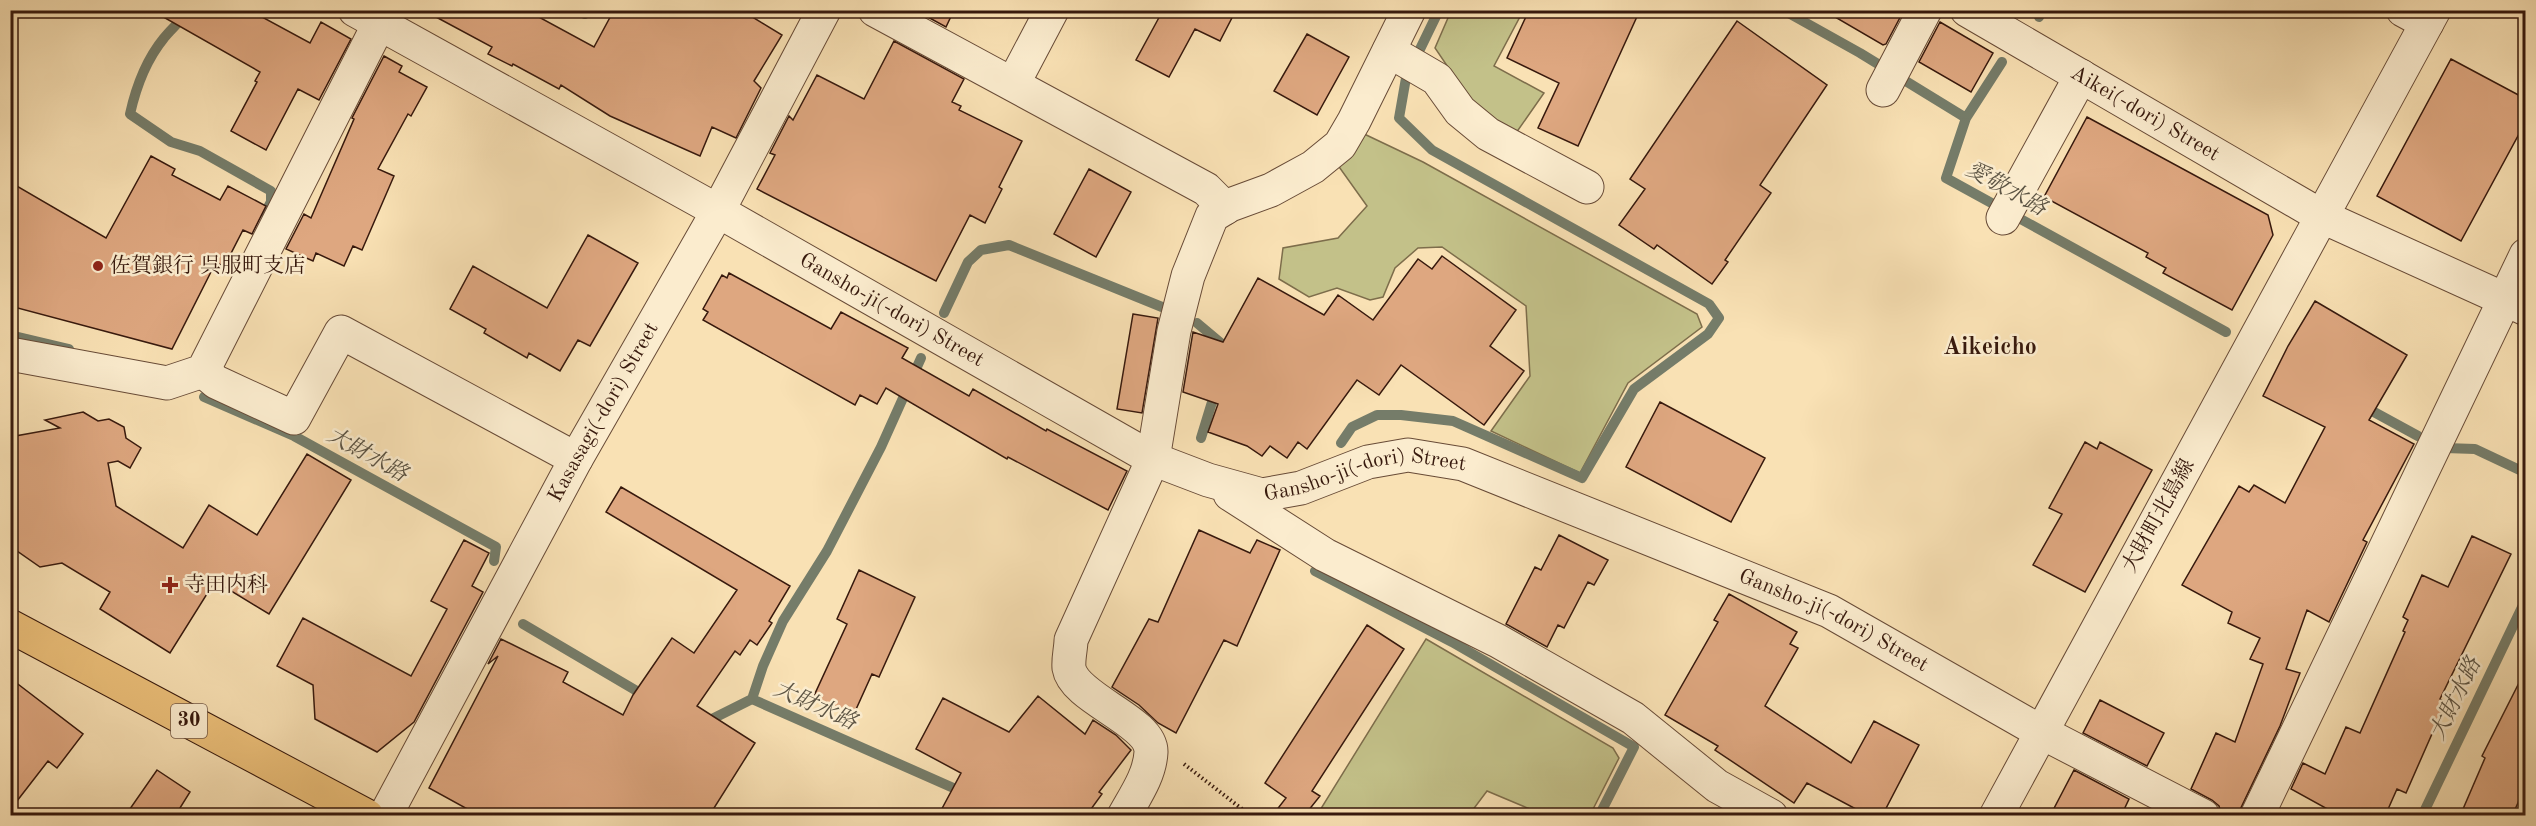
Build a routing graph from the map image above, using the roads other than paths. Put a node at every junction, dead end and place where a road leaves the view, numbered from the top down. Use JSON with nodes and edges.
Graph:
{"nodes":[{"id":1,"x":824,"y":10,"type":"edge"},
{"id":2,"x":875,"y":10,"type":"edge"},
{"id":3,"x":1052,"y":10,"type":"edge"},
{"id":4,"x":1409,"y":10,"type":"edge"},
{"id":5,"x":1925,"y":10,"type":"edge"},
{"id":6,"x":1967,"y":10,"type":"edge"},
{"id":7,"x":2421,"y":15,"type":"edge"},
{"id":8,"x":367,"y":17,"type":"edge"},
{"id":9,"x":1408,"y":61,"type":"junction"},
{"id":10,"x":2081,"y":76,"type":"junction"},
{"id":11,"x":1013,"y":84,"type":"junction"},
{"id":12,"x":1883,"y":90,"type":"dead end"},
{"id":13,"x":1587,"y":187,"type":"dead end"},
{"id":14,"x":1225,"y":208,"type":"junction"},
{"id":15,"x":718,"y":211,"type":"junction"},
{"id":16,"x":2006,"y":212,"type":"dead end"},
{"id":17,"x":2323,"y":217,"type":"junction"},
{"id":18,"x":2526,"y":255,"type":"edge"},
{"id":19,"x":2515,"y":304,"type":"edge"},
{"id":20,"x":10,"y":354,"type":"edge"},
{"id":21,"x":202,"y":371,"type":"junction"},
{"id":22,"x":576,"y":459,"type":"junction"},
{"id":23,"x":1153,"y":459,"type":"junction"},
{"id":24,"x":1208,"y":480,"type":"junction"},
{"id":25,"x":10,"y":626,"type":"edge"},
{"id":26,"x":2041,"y":732,"type":"junction"},
{"id":27,"x":367,"y":816,"type":"edge"},
{"id":28,"x":385,"y":816,"type":"edge"},
{"id":29,"x":1124,"y":816,"type":"edge"},
{"id":30,"x":1771,"y":816,"type":"edge"},
{"id":31,"x":1996,"y":816,"type":"edge"},
{"id":32,"x":2203,"y":816,"type":"edge"},
{"id":33,"x":2257,"y":816,"type":"edge"}],
"edges":[{"from":1,"to":15,"type":"street","name":"Kasasagi(-dori) Street"},
{"from":2,"to":11,"type":"street"},
{"from":3,"to":11,"type":"street"},
{"from":4,"to":9,"type":"street"},
{"from":5,"to":12,"type":"street"},
{"from":6,"to":10,"type":"street","name":"Aikei(-dori) Street"},
{"from":7,"to":17,"type":"street","name":"大財町北島線"},
{"from":8,"to":15,"type":"street","name":"Gansho-ji(-dori) Street"},
{"from":8,"to":21,"type":"street"},
{"from":9,"to":13,"type":"street"},
{"from":9,"to":14,"type":"street"},
{"from":10,"to":16,"type":"street"},
{"from":10,"to":17,"type":"street","name":"Aikei(-dori) Street"},
{"from":11,"to":14,"type":"street"},
{"from":14,"to":23,"type":"street"},
{"from":15,"to":22,"type":"street","name":"Kasasagi(-dori) Street"},
{"from":15,"to":23,"type":"street","name":"Gansho-ji(-dori) Street"},
{"from":17,"to":19,"type":"street","name":"Aikei(-dori) Street"},
{"from":17,"to":26,"type":"street","name":"大財町北島線"},
{"from":18,"to":19,"type":"street"},
{"from":19,"to":33,"type":"street"},
{"from":20,"to":21,"type":"street"},
{"from":21,"to":22,"type":"street"},
{"from":22,"to":28,"type":"street","name":"Kasasagi(-dori) Street"},
{"from":23,"to":24,"type":"street","name":"Gansho-ji(-dori) Street"},
{"from":23,"to":29,"type":"street"},
{"from":24,"to":26,"type":"street","name":"Gansho-ji(-dori) Street"},
{"from":24,"to":30,"type":"street"},
{"from":25,"to":27,"type":"main road","number":"30"},
{"from":26,"to":31,"type":"street","name":"大財町北島線"},
{"from":26,"to":32,"type":"street","name":"Gansho-ji(-dori) Street"}]}
